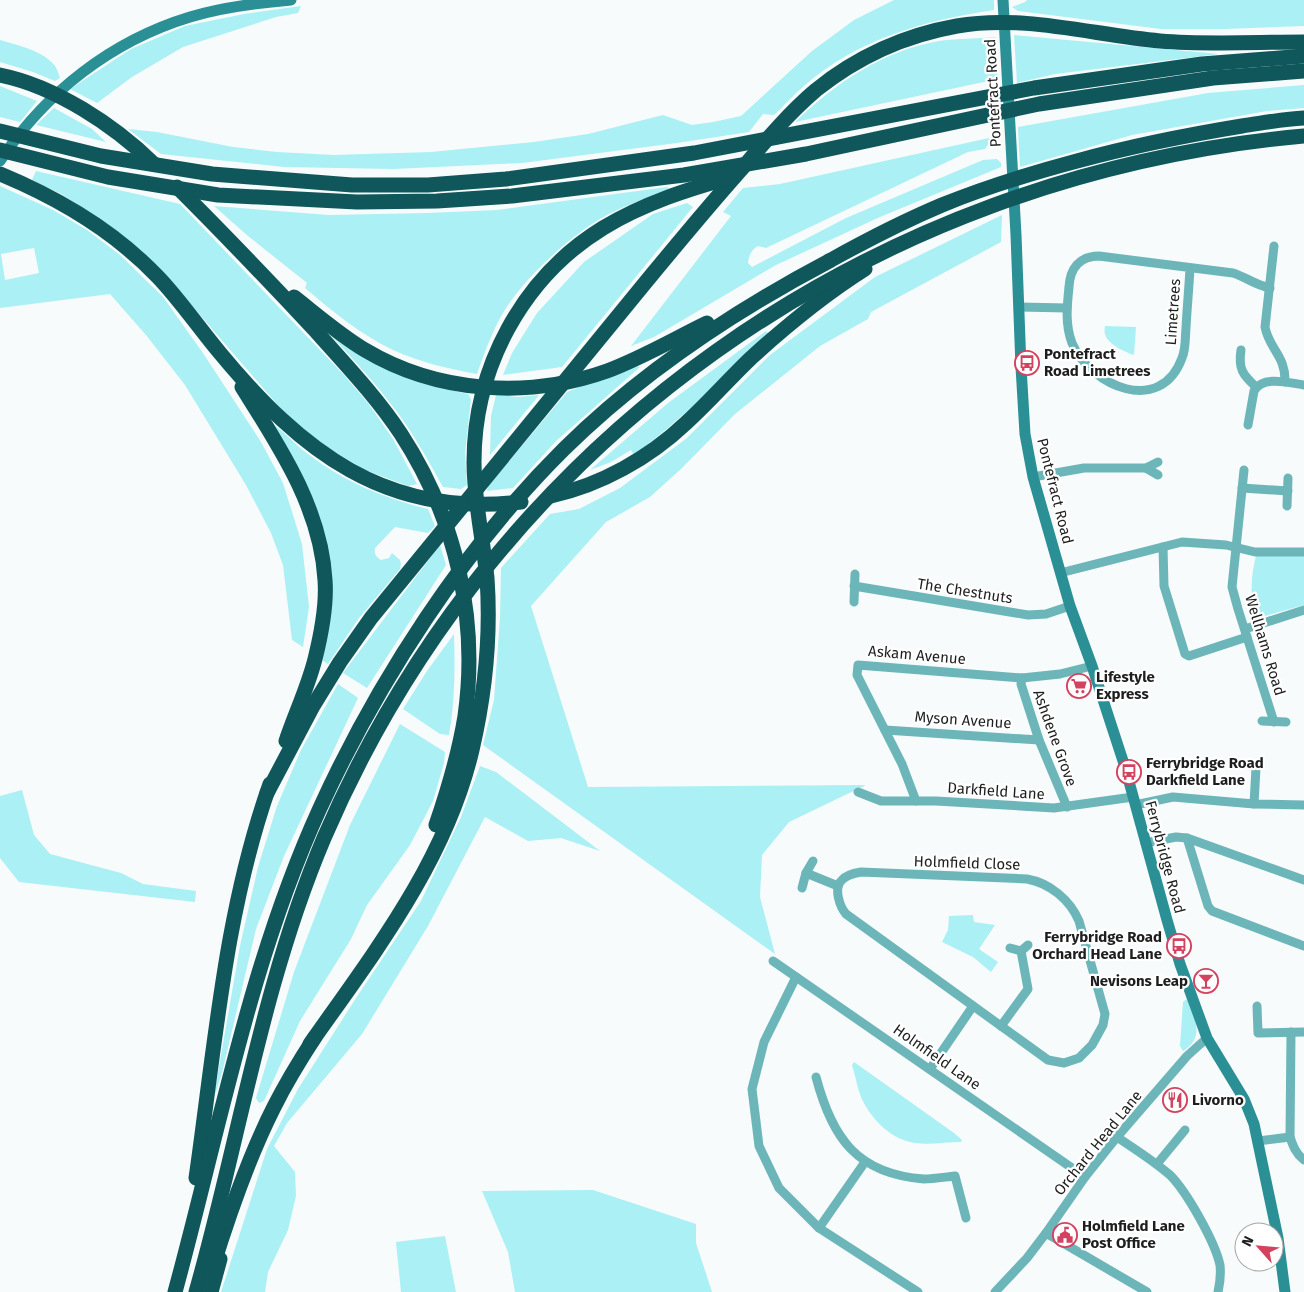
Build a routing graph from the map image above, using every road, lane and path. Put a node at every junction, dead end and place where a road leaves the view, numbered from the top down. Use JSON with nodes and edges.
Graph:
{"nodes":[{"id":1,"x":291,"y":0,"type":"edge"},
{"id":2,"x":1002,"y":0,"type":"edge"},
{"id":3,"x":1304,"y":42,"type":"edge"},
{"id":4,"x":1304,"y":56,"type":"edge"},
{"id":5,"x":1304,"y":72,"type":"edge"},
{"id":6,"x":5,"y":76,"type":"edge"},
{"id":7,"x":1304,"y":118,"type":"edge"},
{"id":8,"x":0,"y":131,"type":"edge"},
{"id":9,"x":1304,"y":136,"type":"edge"},
{"id":10,"x":0,"y":150,"type":"edge"},
{"id":11,"x":0,"y":161,"type":"edge"},
{"id":12,"x":761,"y":165,"type":"junction"},
{"id":13,"x":5,"y":175,"type":"edge"},
{"id":14,"x":921,"y":234,"type":"junction"},
{"id":15,"x":1274,"y":246,"type":"dead end"},
{"id":16,"x":1190,"y":268,"type":"junction"},
{"id":17,"x":260,"y":270,"type":"junction"},
{"id":18,"x":788,"y":282,"type":"junction"},
{"id":19,"x":1270,"y":288,"type":"junction"},
{"id":20,"x":1019,"y":306,"type":"junction"},
{"id":21,"x":1067,"y":308,"type":"junction"},
{"id":22,"x":1241,"y":350,"type":"dead end"},
{"id":23,"x":221,"y":354,"type":"junction"},
{"id":24,"x":1285,"y":382,"type":"junction"},
{"id":25,"x":1304,"y":385,"type":"edge"},
{"id":26,"x":1256,"y":387,"type":"junction"},
{"id":27,"x":1248,"y":425,"type":"dead end"},
{"id":28,"x":1158,"y":462,"type":"dead end"},
{"id":29,"x":1146,"y":468,"type":"junction"},
{"id":30,"x":1244,"y":470,"type":"dead end"},
{"id":31,"x":1158,"y":476,"type":"dead end"},
{"id":32,"x":1033,"y":477,"type":"junction"},
{"id":33,"x":1288,"y":478,"type":"dead end"},
{"id":34,"x":1242,"y":488,"type":"junction"},
{"id":35,"x":1288,"y":491,"type":"junction"},
{"id":36,"x":1287,"y":506,"type":"dead end"},
{"id":37,"x":1163,"y":547,"type":"junction"},
{"id":38,"x":1237,"y":547,"type":"junction"},
{"id":39,"x":1304,"y":552,"type":"edge"},
{"id":40,"x":1060,"y":573,"type":"junction"},
{"id":41,"x":855,"y":574,"type":"dead end"},
{"id":42,"x":854,"y":586,"type":"junction"},
{"id":43,"x":854,"y":602,"type":"dead end"},
{"id":44,"x":1070,"y":606,"type":"junction"},
{"id":45,"x":1304,"y":610,"type":"edge"},
{"id":46,"x":1246,"y":633,"type":"junction"},
{"id":47,"x":1092,"y":666,"type":"junction"},
{"id":48,"x":1022,"y":678,"type":"junction"},
{"id":49,"x":478,"y":714,"type":"junction"},
{"id":50,"x":1262,"y":721,"type":"dead end"},
{"id":51,"x":1274,"y":722,"type":"junction"},
{"id":52,"x":1286,"y":722,"type":"dead end"},
{"id":53,"x":885,"y":730,"type":"junction"},
{"id":54,"x":1039,"y":740,"type":"junction"},
{"id":55,"x":1256,"y":768,"type":"dead end"},
{"id":56,"x":858,"y":792,"type":"dead end"},
{"id":57,"x":267,"y":793,"type":"junction"},
{"id":58,"x":916,"y":801,"type":"junction"},
{"id":59,"x":1134,"y":801,"type":"junction"},
{"id":60,"x":1254,"y":804,"type":"junction"},
{"id":61,"x":1304,"y":805,"type":"edge"},
{"id":62,"x":1066,"y":807,"type":"junction"},
{"id":63,"x":1187,"y":838,"type":"junction"},
{"id":64,"x":1145,"y":843,"type":"junction"},
{"id":65,"x":428,"y":845,"type":"junction"},
{"id":66,"x":813,"y":861,"type":"dead end"},
{"id":67,"x":806,"y":874,"type":"junction"},
{"id":68,"x":1304,"y":880,"type":"edge"},
{"id":69,"x":838,"y":886,"type":"junction"},
{"id":70,"x":802,"y":888,"type":"dead end"},
{"id":71,"x":1304,"y":946,"type":"edge"},
{"id":72,"x":1010,"y":948,"type":"dead end"},
{"id":73,"x":773,"y":961,"type":"dead end"},
{"id":74,"x":796,"y":977,"type":"junction"},
{"id":75,"x":973,"y":1006,"type":"junction"},
{"id":76,"x":1257,"y":1006,"type":"dead end"},
{"id":77,"x":1001,"y":1026,"type":"junction"},
{"id":78,"x":1291,"y":1032,"type":"junction"},
{"id":79,"x":1304,"y":1032,"type":"edge"},
{"id":80,"x":1206,"y":1038,"type":"junction"},
{"id":81,"x":310,"y":1044,"type":"junction"},
{"id":82,"x":930,"y":1069,"type":"junction"},
{"id":83,"x":816,"y":1077,"type":"dead end"},
{"id":84,"x":1186,"y":1130,"type":"dead end"},
{"id":85,"x":1117,"y":1137,"type":"junction"},
{"id":86,"x":1290,"y":1137,"type":"junction"},
{"id":87,"x":1258,"y":1141,"type":"junction"},
{"id":88,"x":1304,"y":1160,"type":"edge"},
{"id":89,"x":865,"y":1162,"type":"junction"},
{"id":90,"x":1157,"y":1164,"type":"junction"},
{"id":91,"x":1085,"y":1177,"type":"junction"},
{"id":92,"x":230,"y":1217,"type":"junction"},
{"id":93,"x":966,"y":1218,"type":"dead end"},
{"id":94,"x":819,"y":1228,"type":"junction"},
{"id":95,"x":1046,"y":1233,"type":"junction"},
{"id":96,"x":186,"y":1249,"type":"junction"},
{"id":97,"x":1131,"y":1288,"type":"edge"},
{"id":98,"x":175,"y":1292,"type":"edge"},
{"id":99,"x":196,"y":1292,"type":"edge"},
{"id":100,"x":205,"y":1292,"type":"edge"},
{"id":101,"x":211,"y":1292,"type":"edge"},
{"id":102,"x":918,"y":1292,"type":"edge"},
{"id":103,"x":995,"y":1292,"type":"edge"},
{"id":104,"x":1147,"y":1292,"type":"edge"},
{"id":105,"x":1218,"y":1292,"type":"edge"},
{"id":106,"x":1285,"y":1292,"type":"edge"}],
"edges":[{"from":1,"to":11,"type":"street"},
{"from":2,"to":20,"type":"street","name":"Pontefract Road"},
{"from":3,"to":57,"type":"highway"},
{"from":4,"to":8,"type":"highway"},
{"from":5,"to":12,"type":"highway"},
{"from":6,"to":17,"type":"highway"},
{"from":7,"to":18,"type":"highway"},
{"from":9,"to":14,"type":"highway"},
{"from":10,"to":12,"type":"highway"},
{"from":12,"to":49,"type":"highway"},
{"from":13,"to":23,"type":"highway"},
{"from":14,"to":23,"type":"highway"},
{"from":14,"to":99,"type":"highway"},
{"from":15,"to":19,"type":"street"},
{"from":16,"to":19,"type":"street","name":"Limetrees"},
{"from":16,"to":21,"type":"street","name":"Limetrees"},
{"from":16,"to":21,"type":"street","name":"Limetrees"},
{"from":17,"to":18,"type":"highway"},
{"from":17,"to":65,"type":"highway"},
{"from":18,"to":96,"type":"highway"},
{"from":19,"to":24,"type":"street"},
{"from":20,"to":21,"type":"street"},
{"from":20,"to":32,"type":"street","name":"Pontefract Road"},
{"from":22,"to":26,"type":"street"},
{"from":23,"to":57,"type":"highway"},
{"from":24,"to":25,"type":"street"},
{"from":24,"to":26,"type":"street"},
{"from":26,"to":27,"type":"street"},
{"from":28,"to":29,"type":"street"},
{"from":29,"to":31,"type":"street"},
{"from":29,"to":32,"type":"street"},
{"from":30,"to":34,"type":"street","name":"Wellhams Road"},
{"from":32,"to":40,"type":"street","name":"Pontefract Road"},
{"from":33,"to":35,"type":"street"},
{"from":34,"to":35,"type":"street"},
{"from":34,"to":38,"type":"street","name":"Wellhams Road"},
{"from":35,"to":36,"type":"street"},
{"from":37,"to":38,"type":"street"},
{"from":37,"to":40,"type":"street"},
{"from":37,"to":46,"type":"street"},
{"from":38,"to":39,"type":"street"},
{"from":38,"to":46,"type":"street","name":"Wellhams Road"},
{"from":40,"to":44,"type":"street","name":"Pontefract Road"},
{"from":41,"to":42,"type":"street"},
{"from":42,"to":43,"type":"street"},
{"from":42,"to":44,"type":"street","name":"The Chestnuts"},
{"from":44,"to":47,"type":"street","name":"Pontefract Road"},
{"from":45,"to":46,"type":"street"},
{"from":46,"to":51,"type":"street","name":"Wellhams Road"},
{"from":47,"to":48,"type":"street","name":"Askam Avenue"},
{"from":47,"to":59,"type":"street","name":"Pontefract Road"},
{"from":48,"to":53,"type":"street","name":"Askam Avenue"},
{"from":48,"to":54,"type":"street","name":"Ashdene Grove"},
{"from":49,"to":65,"type":"highway"},
{"from":49,"to":81,"type":"highway"},
{"from":50,"to":51,"type":"street"},
{"from":51,"to":52,"type":"street"},
{"from":53,"to":54,"type":"street","name":"Myson Avenue"},
{"from":53,"to":58,"type":"street","name":"Askam Avenue"},
{"from":54,"to":62,"type":"street","name":"Ashdene Grove"},
{"from":55,"to":60,"type":"street"},
{"from":56,"to":58,"type":"street","name":"Darkfield Lane"},
{"from":57,"to":96,"type":"highway"},
{"from":58,"to":62,"type":"street","name":"Darkfield Lane"},
{"from":59,"to":60,"type":"street","name":"Darkfield Lane"},
{"from":59,"to":62,"type":"street","name":"Darkfield Lane"},
{"from":59,"to":64,"type":"street","name":"Ferrybridge Road"},
{"from":60,"to":61,"type":"street","name":"Darkfield Lane"},
{"from":63,"to":64,"type":"street"},
{"from":63,"to":68,"type":"street"},
{"from":63,"to":71,"type":"street"},
{"from":64,"to":80,"type":"street","name":"Ferrybridge Road"},
{"from":65,"to":81,"type":"highway"},
{"from":66,"to":67,"type":"street"},
{"from":67,"to":69,"type":"street"},
{"from":67,"to":70,"type":"street"},
{"from":69,"to":75,"type":"street","name":"Holmfield Close"},
{"from":69,"to":77,"type":"street","name":"Holmfield Close"},
{"from":72,"to":77,"type":"street"},
{"from":73,"to":74,"type":"street","name":"Holmfield Lane"},
{"from":74,"to":82,"type":"street","name":"Holmfield Lane"},
{"from":74,"to":94,"type":"street"},
{"from":75,"to":77,"type":"street","name":"Holmfield Close"},
{"from":75,"to":82,"type":"street"},
{"from":76,"to":78,"type":"street"},
{"from":78,"to":79,"type":"street"},
{"from":78,"to":86,"type":"street"},
{"from":80,"to":85,"type":"street","name":"Orchard Head Lane"},
{"from":80,"to":87,"type":"street","name":"Ferrybridge Road"},
{"from":81,"to":92,"type":"highway"},
{"from":82,"to":91,"type":"street","name":"Holmfield Lane"},
{"from":83,"to":89,"type":"street"},
{"from":84,"to":90,"type":"street"},
{"from":85,"to":90,"type":"street"},
{"from":85,"to":91,"type":"street","name":"Orchard Head Lane"},
{"from":86,"to":87,"type":"street"},
{"from":86,"to":88,"type":"street"},
{"from":87,"to":106,"type":"street","name":"Ferrybridge Road"},
{"from":89,"to":93,"type":"street"},
{"from":89,"to":94,"type":"street"},
{"from":90,"to":105,"type":"street"},
{"from":91,"to":95,"type":"street","name":"Orchard Head Lane"},
{"from":92,"to":100,"type":"highway"},
{"from":92,"to":101,"type":"highway"},
{"from":94,"to":102,"type":"street"},
{"from":95,"to":97,"type":"street"},
{"from":95,"to":103,"type":"street","name":"Orchard Head Lane"},
{"from":96,"to":98,"type":"highway"},
{"from":97,"to":104,"type":"street"}]}
